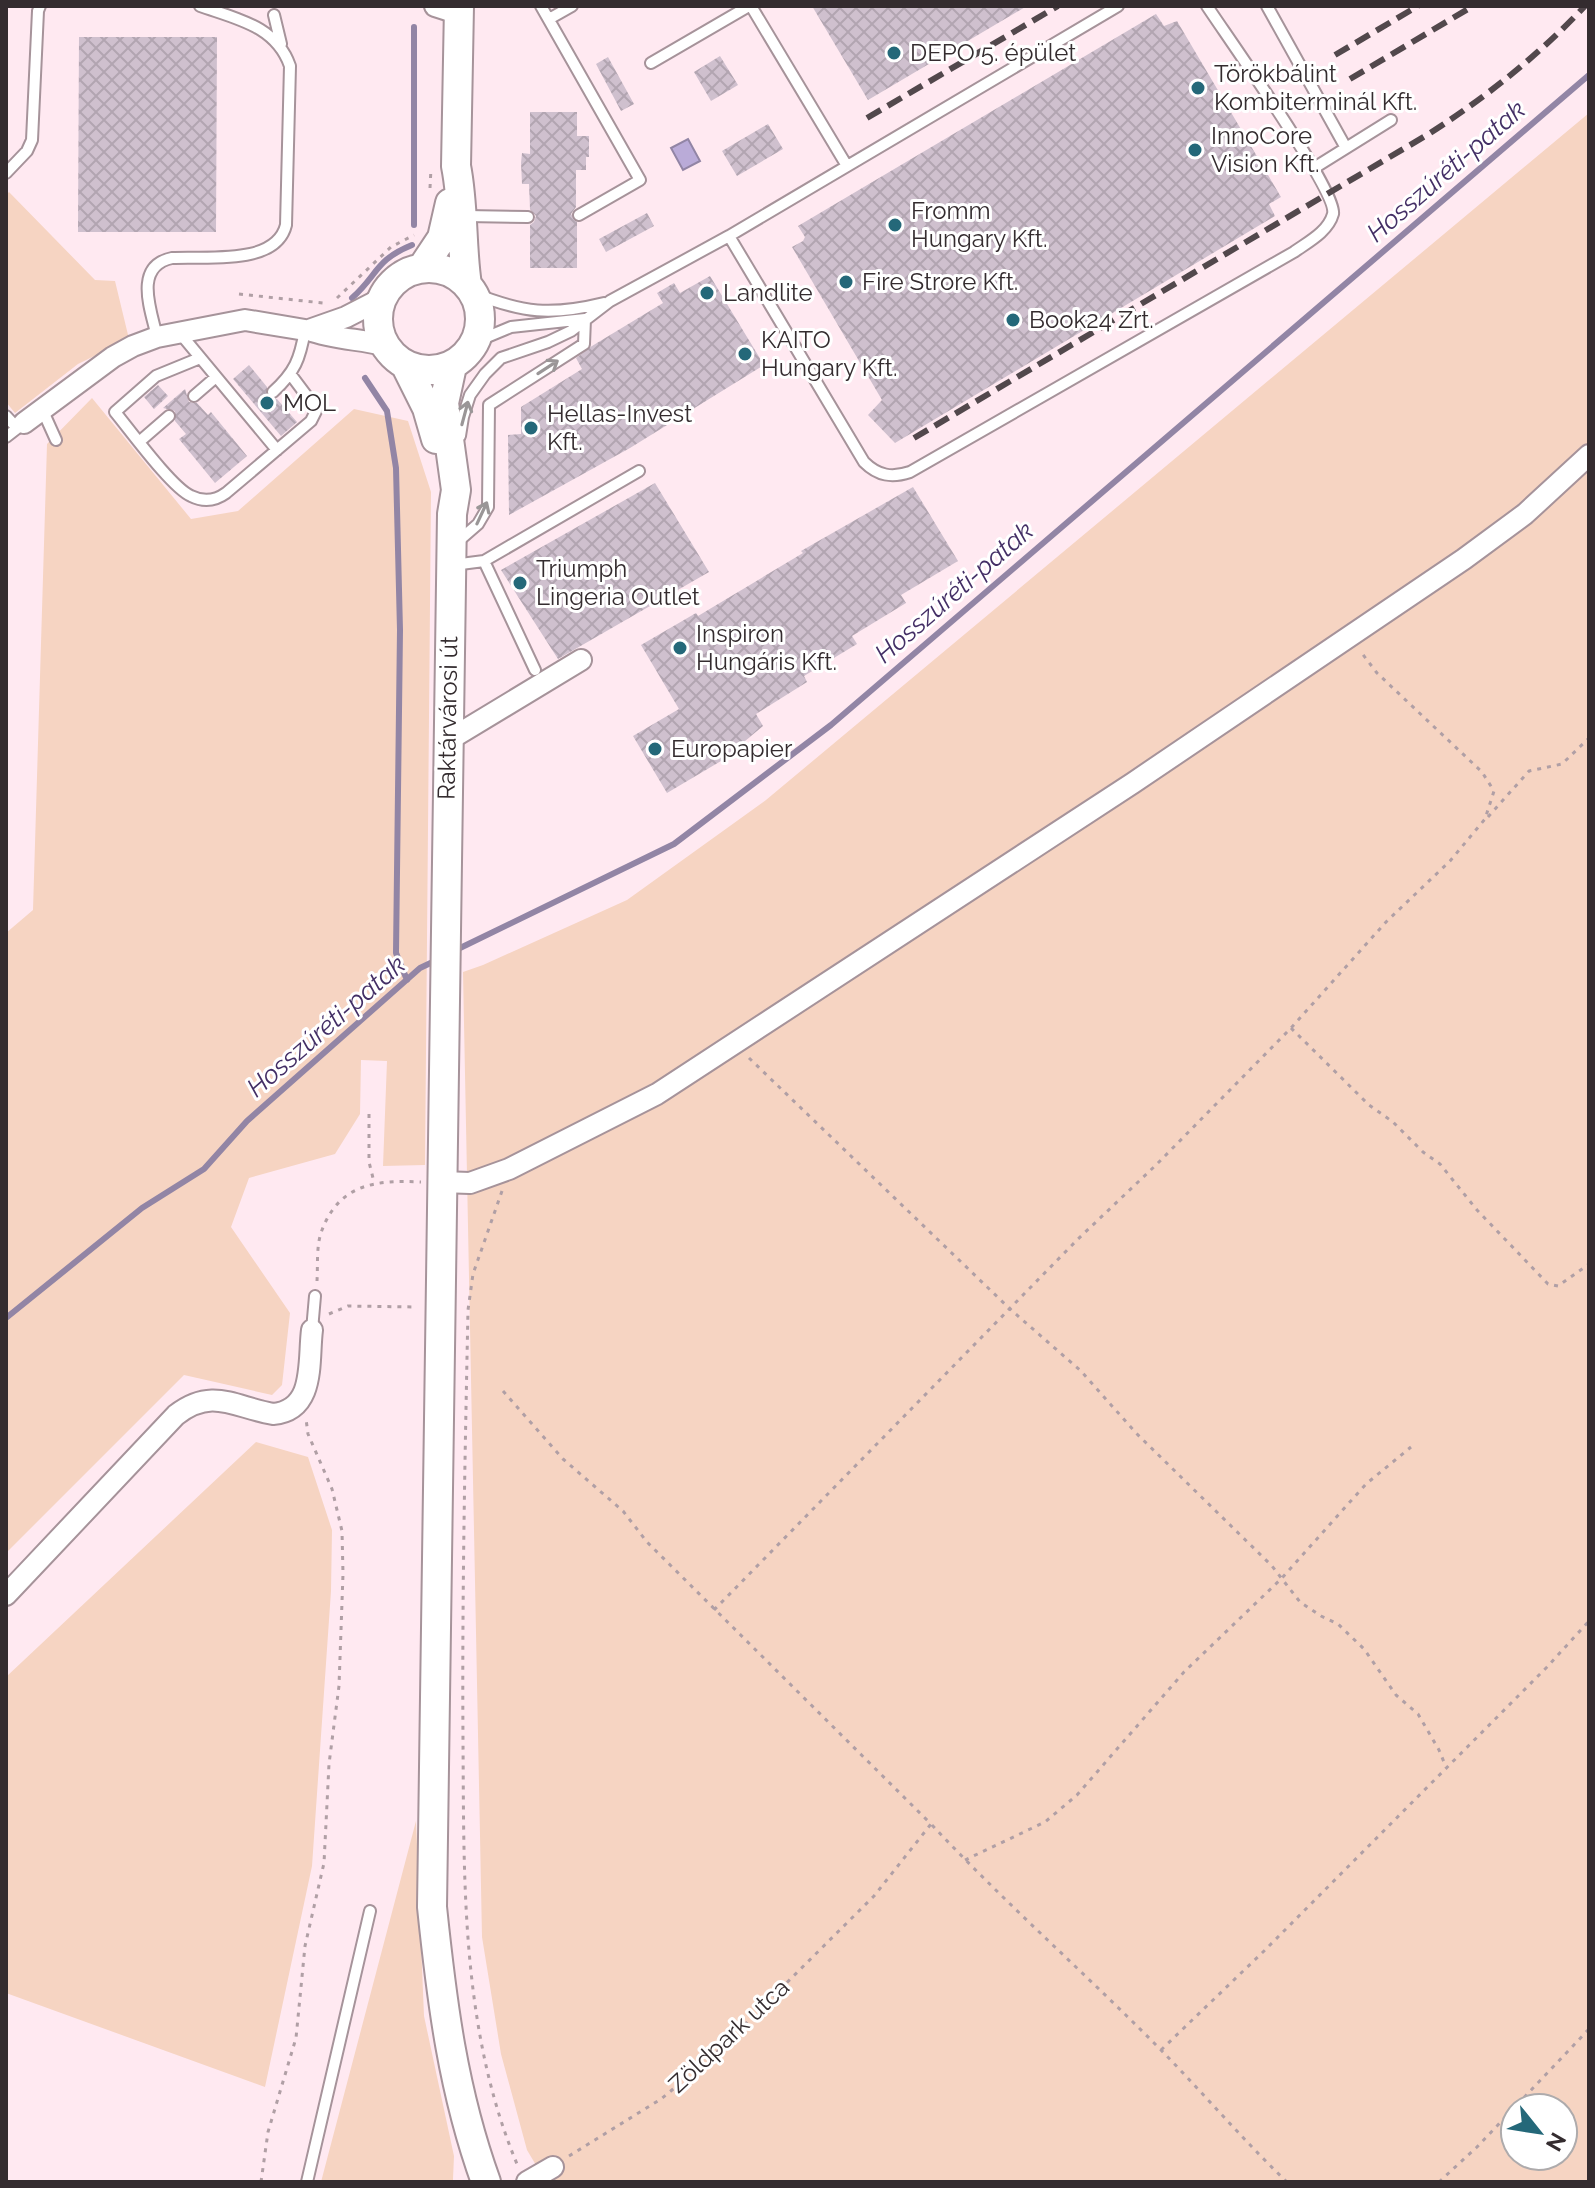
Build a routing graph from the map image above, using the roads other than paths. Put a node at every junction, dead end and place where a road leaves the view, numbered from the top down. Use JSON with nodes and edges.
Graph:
{"nodes":[{"id":1,"x":40,"y":6,"type":"edge"},
{"id":2,"x":200,"y":6,"type":"edge"},
{"id":3,"x":541,"y":6,"type":"edge"},
{"id":4,"x":572,"y":6,"type":"edge"},
{"id":5,"x":750,"y":6,"type":"edge"},
{"id":6,"x":1118,"y":6,"type":"edge"},
{"id":7,"x":1207,"y":6,"type":"edge"},
{"id":8,"x":1267,"y":6,"type":"edge"},
{"id":9,"x":455,"y":8,"type":"edge"},
{"id":10,"x":274,"y":15,"type":"dead end"},
{"id":11,"x":549,"y":19,"type":"junction"},
{"id":12,"x":281,"y":46,"type":"junction"},
{"id":13,"x":651,"y":63,"type":"dead end"},
{"id":14,"x":1391,"y":120,"type":"dead end"},
{"id":15,"x":1346,"y":148,"type":"junction"},
{"id":16,"x":847,"y":166,"type":"junction"},
{"id":17,"x":444,"y":167,"type":"junction"},
{"id":18,"x":1314,"y":168,"type":"junction"},
{"id":19,"x":6,"y":173,"type":"edge"},
{"id":20,"x":461,"y":215,"type":"junction"},
{"id":21,"x":579,"y":215,"type":"dead end"},
{"id":22,"x":528,"y":217,"type":"dead end"},
{"id":23,"x":729,"y":236,"type":"junction"},
{"id":24,"x":422,"y":268,"type":"junction"},
{"id":25,"x":470,"y":289,"type":"junction"},
{"id":26,"x":381,"y":299,"type":"junction"},
{"id":27,"x":610,"y":301,"type":"junction"},
{"id":28,"x":585,"y":319,"type":"junction"},
{"id":29,"x":307,"y":330,"type":"junction"},
{"id":30,"x":179,"y":332,"type":"junction"},
{"id":31,"x":157,"y":337,"type":"junction"},
{"id":32,"x":475,"y":342,"type":"junction"},
{"id":33,"x":384,"y":345,"type":"junction"},
{"id":34,"x":200,"y":358,"type":"junction"},
{"id":35,"x":406,"y":366,"type":"junction"},
{"id":36,"x":452,"y":366,"type":"junction"},
{"id":37,"x":291,"y":375,"type":"junction"},
{"id":38,"x":216,"y":377,"type":"junction"},
{"id":39,"x":273,"y":392,"type":"dead end"},
{"id":40,"x":194,"y":396,"type":"dead end"},
{"id":41,"x":42,"y":409,"type":"junction"},
{"id":42,"x":169,"y":416,"type":"dead end"},
{"id":43,"x":15,"y":422,"type":"edge"},
{"id":44,"x":6,"y":437,"type":"edge"},
{"id":45,"x":56,"y":440,"type":"dead end"},
{"id":46,"x":139,"y":442,"type":"junction"},
{"id":47,"x":277,"y":450,"type":"junction"},
{"id":48,"x":1589,"y":455,"type":"edge"},
{"id":49,"x":639,"y":471,"type":"dead end"},
{"id":50,"x":454,"y":502,"type":"junction"},
{"id":51,"x":451,"y":556,"type":"junction"},
{"id":52,"x":484,"y":561,"type":"junction"},
{"id":53,"x":581,"y":660,"type":"dead end"},
{"id":54,"x":535,"y":670,"type":"dead end"},
{"id":55,"x":447,"y":741,"type":"junction"},
{"id":56,"x":441,"y":1182,"type":"junction"},
{"id":57,"x":315,"y":1296,"type":"road end"},
{"id":58,"x":312,"y":1330,"type":"joint"},
{"id":59,"x":6,"y":1595,"type":"edge"},
{"id":60,"x":370,"y":1911,"type":"dead end"},
{"id":61,"x":553,"y":2167,"type":"road end"},
{"id":62,"x":523,"y":2175,"type":"edge"},
{"id":63,"x":307,"y":2182,"type":"edge"},
{"id":64,"x":486,"y":2182,"type":"edge"}],
"edges":[{"from":1,"to":19,"type":"lane"},
{"from":2,"to":12,"type":"lane"},
{"from":3,"to":11,"type":"lane"},
{"from":4,"to":11,"type":"lane"},
{"from":5,"to":13,"type":"lane"},
{"from":5,"to":16,"type":"lane"},
{"from":6,"to":16,"type":"lane"},
{"from":7,"to":18,"type":"lane"},
{"from":8,"to":15,"type":"lane"},
{"from":9,"to":17,"type":"street"},
{"from":10,"to":12,"type":"lane"},
{"from":11,"to":21,"type":"lane"},
{"from":12,"to":31,"type":"lane"},
{"from":14,"to":15,"type":"lane"},
{"from":15,"to":18,"type":"lane"},
{"from":16,"to":23,"type":"lane"},
{"from":17,"to":20,"type":"street"},
{"from":17,"to":24,"type":"street"},
{"from":18,"to":23,"type":"lane"},
{"from":20,"to":22,"type":"lane"},
{"from":20,"to":25,"type":"street"},
{"from":23,"to":27,"type":"lane"},
{"from":24,"to":25,"type":"street"},
{"from":24,"to":26,"type":"street"},
{"from":25,"to":27,"type":"lane"},
{"from":25,"to":32,"type":"street"},
{"from":26,"to":29,"type":"street"},
{"from":26,"to":33,"type":"street"},
{"from":27,"to":28,"type":"lane"},
{"from":28,"to":32,"type":"lane"},
{"from":50,"to":28,"type":"lane","one_way":true},
{"from":51,"to":28,"type":"lane","one_way":true},
{"from":29,"to":30,"type":"street"},
{"from":29,"to":33,"type":"street"},
{"from":29,"to":37,"type":"lane"},
{"from":30,"to":31,"type":"street"},
{"from":30,"to":34,"type":"lane"},
{"from":31,"to":41,"type":"street"},
{"from":32,"to":36,"type":"street"},
{"from":33,"to":35,"type":"street","name":"Raktárvárosi út"},
{"from":34,"to":38,"type":"lane"},
{"from":34,"to":46,"type":"lane"},
{"from":35,"to":36,"type":"street"},
{"from":35,"to":50,"type":"street","name":"Raktárvárosi út"},
{"from":36,"to":50,"type":"street","name":"Raktárvárosi út"},
{"from":37,"to":39,"type":"lane"},
{"from":37,"to":47,"type":"lane"},
{"from":38,"to":40,"type":"lane"},
{"from":38,"to":47,"type":"lane"},
{"from":41,"to":43,"type":"street"},
{"from":41,"to":45,"type":"lane"},
{"from":42,"to":46,"type":"lane"},
{"from":43,"to":44,"type":"lane"},
{"from":46,"to":47,"type":"lane"},
{"from":48,"to":56,"type":"street"},
{"from":49,"to":52,"type":"lane"},
{"from":50,"to":51,"type":"street","name":"Raktárvárosi út"},
{"from":51,"to":52,"type":"lane"},
{"from":51,"to":55,"type":"street","name":"Raktárvárosi út"},
{"from":52,"to":54,"type":"lane"},
{"from":53,"to":55,"type":"street"},
{"from":55,"to":56,"type":"street","name":"Raktárvárosi út"},
{"from":56,"to":64,"type":"street","name":"Raktárvárosi út"},
{"from":57,"to":58,"type":"lane"},
{"from":58,"to":59,"type":"street"},
{"from":60,"to":63,"type":"lane"},
{"from":61,"to":62,"type":"street"}]}
